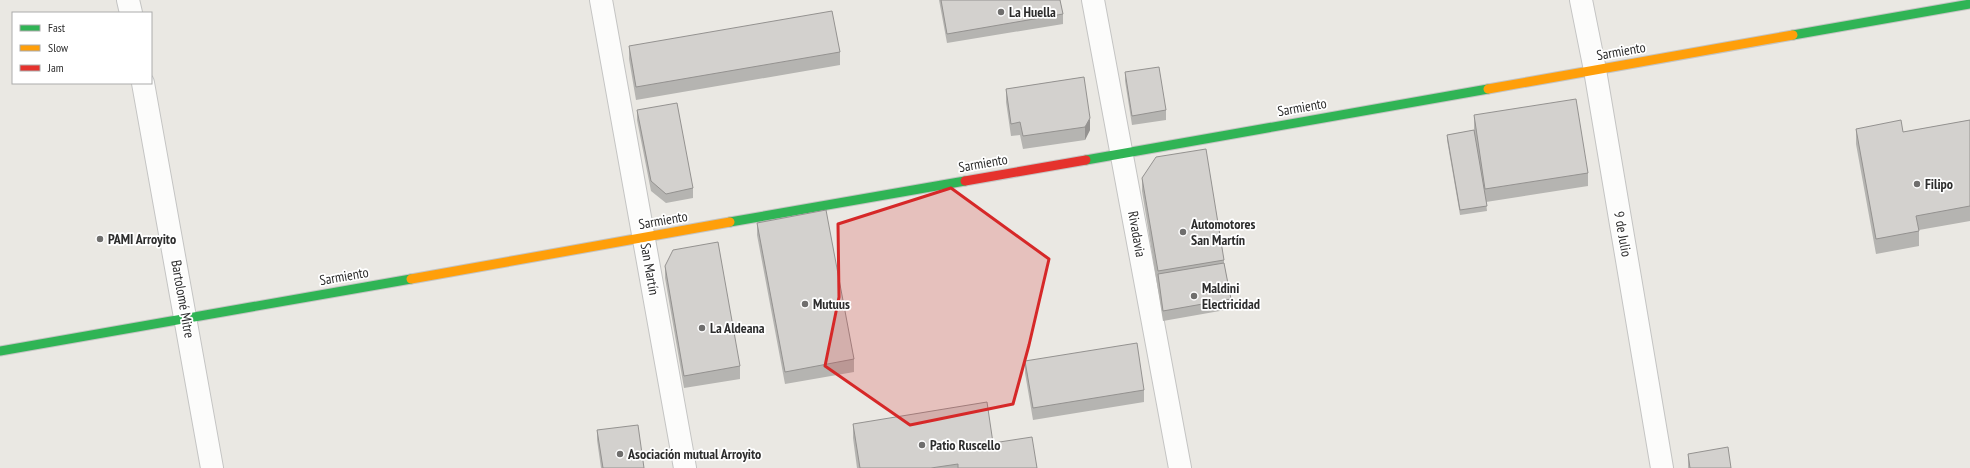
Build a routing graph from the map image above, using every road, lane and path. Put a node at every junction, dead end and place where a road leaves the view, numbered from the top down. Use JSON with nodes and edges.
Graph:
{"nodes":[{"id":1,"x":128,"y":0,"type":"edge"},
{"id":2,"x":601,"y":0,"type":"edge"},
{"id":3,"x":1093,"y":0,"type":"edge"},
{"id":4,"x":1581,"y":0,"type":"edge"},
{"id":5,"x":1970,"y":4,"type":"edge"},
{"id":6,"x":131,"y":12,"type":"edge"},
{"id":7,"x":1595,"y":70,"type":"junction"},
{"id":8,"x":143,"y":84,"type":"edge"},
{"id":9,"x":1123,"y":153,"type":"junction"},
{"id":10,"x":644,"y":237,"type":"junction"},
{"id":11,"x":186,"y":318,"type":"junction"},
{"id":12,"x":0,"y":351,"type":"edge"},
{"id":13,"x":212,"y":468,"type":"edge"},
{"id":14,"x":685,"y":468,"type":"edge"},
{"id":15,"x":1180,"y":468,"type":"edge"},
{"id":16,"x":1662,"y":468,"type":"edge"}],
"edges":[{"from":1,"to":6,"type":"street"},
{"from":2,"to":10,"type":"street","name":"San Martín"},
{"from":3,"to":9,"type":"street","name":"Rivadavia"},
{"from":4,"to":7,"type":"street","name":"9 de Julio"},
{"from":5,"to":7,"type":"street","name":"Sarmiento"},
{"from":7,"to":9,"type":"street","name":"Sarmiento"},
{"from":7,"to":16,"type":"street","name":"9 de Julio"},
{"from":8,"to":11,"type":"street","name":"Bartolomé Mitre"},
{"from":9,"to":10,"type":"street","name":"Sarmiento"},
{"from":9,"to":15,"type":"street","name":"Rivadavia"},
{"from":10,"to":11,"type":"street","name":"Sarmiento"},
{"from":10,"to":14,"type":"street","name":"San Martín"},
{"from":11,"to":12,"type":"street","name":"Sarmiento"},
{"from":11,"to":13,"type":"street","name":"Bartolomé Mitre"}]}
